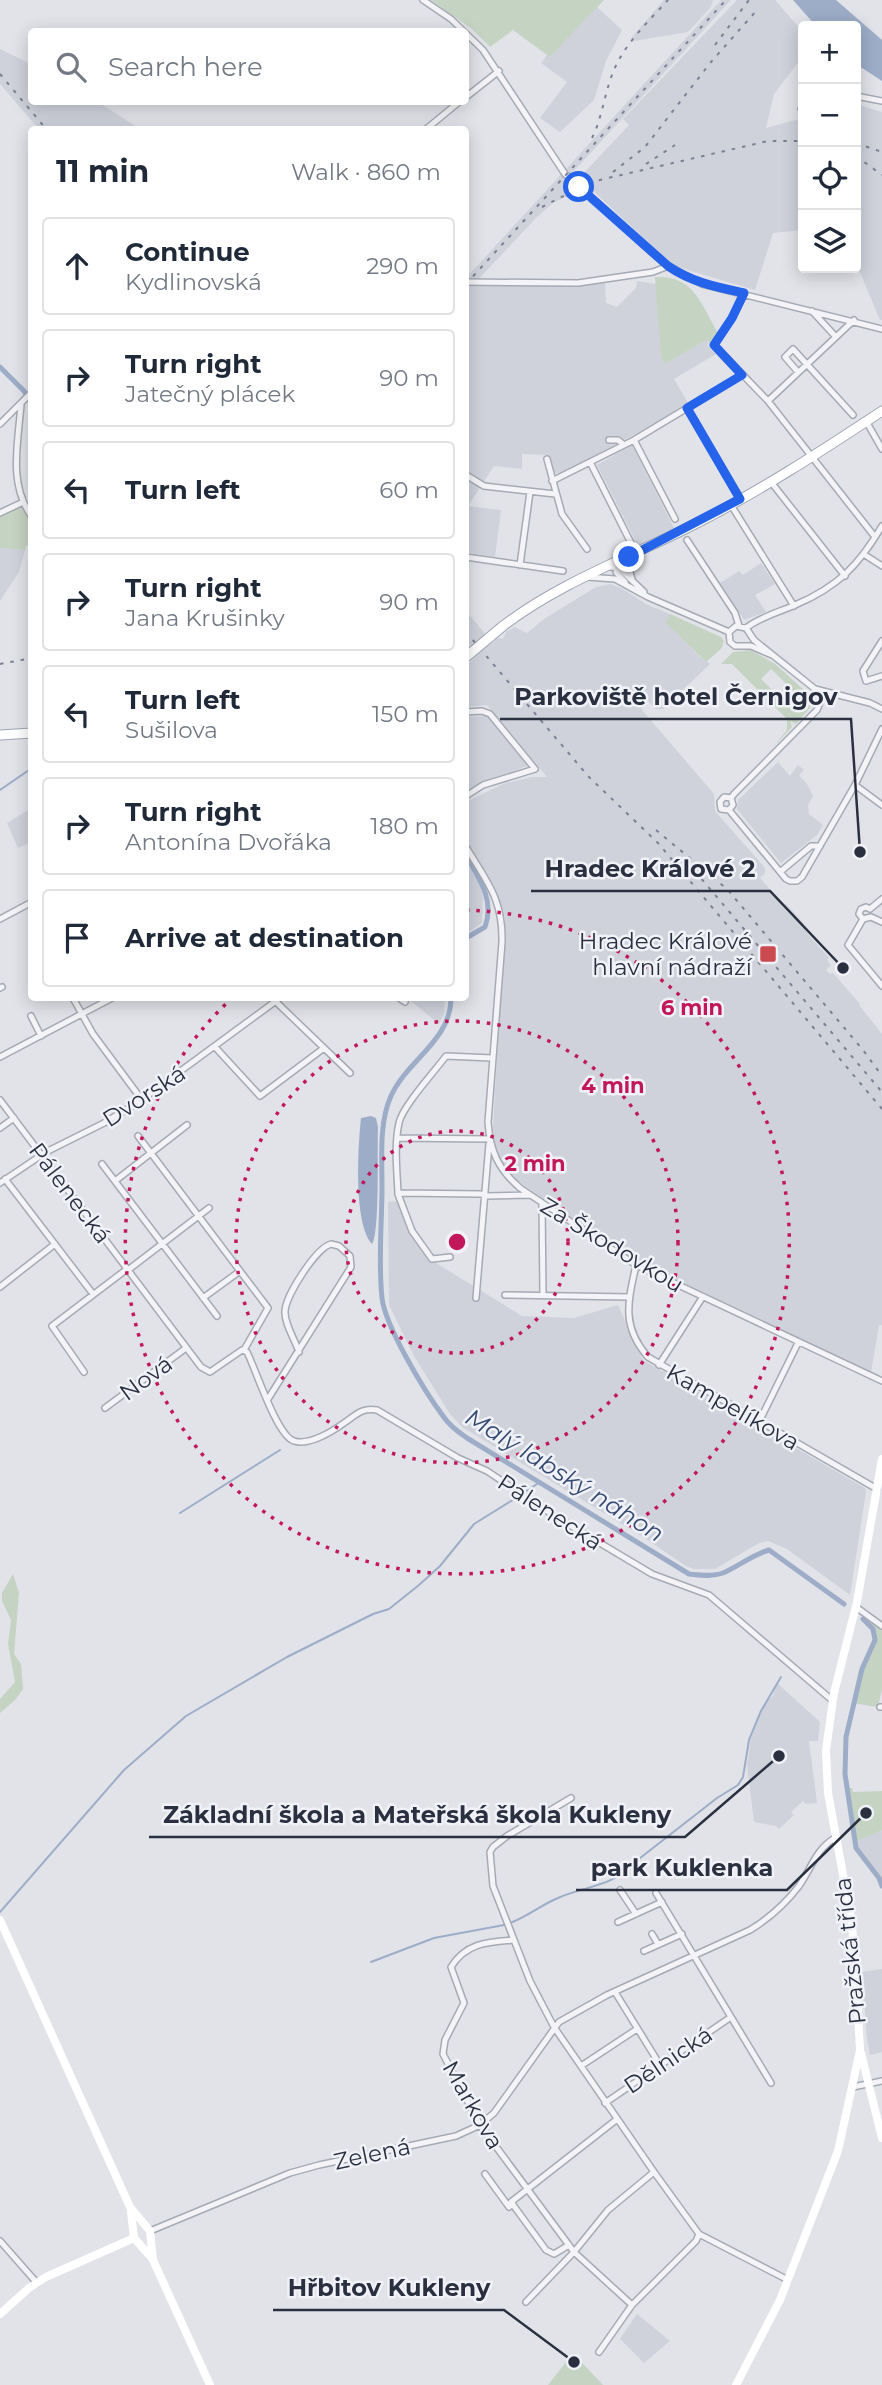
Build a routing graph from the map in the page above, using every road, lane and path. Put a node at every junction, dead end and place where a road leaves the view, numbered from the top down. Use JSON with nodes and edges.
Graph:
{"nodes":[{"id":1,"x":423,"y":0,"type":"edge"},
{"id":2,"x":461,"y":28,"type":"edge"},
{"id":3,"x":469,"y":34,"type":"edge"},
{"id":4,"x":499,"y":71,"type":"junction"},
{"id":5,"x":469,"y":95,"type":"edge"},
{"id":6,"x":861,"y":95,"type":"edge"},
{"id":7,"x":882,"y":102,"type":"edge"},
{"id":8,"x":455,"y":105,"type":"edge"},
{"id":9,"x":430,"y":126,"type":"edge"},
{"id":10,"x":668,"y":266,"type":"junction"},
{"id":11,"x":469,"y":282,"type":"edge"},
{"id":12,"x":744,"y":293,"type":"junction"},
{"id":13,"x":812,"y":310,"type":"junction"},
{"id":14,"x":854,"y":320,"type":"junction"},
{"id":15,"x":882,"y":329,"type":"edge"},
{"id":16,"x":836,"y":337,"type":"junction"},
{"id":17,"x":807,"y":364,"type":"junction"},
{"id":18,"x":798,"y":372,"type":"junction"},
{"id":19,"x":742,"y":375,"type":"junction"},
{"id":20,"x":28,"y":396,"type":"edge"},
{"id":21,"x":768,"y":401,"type":"junction"},
{"id":22,"x":21,"y":405,"type":"junction"},
{"id":23,"x":687,"y":408,"type":"junction"},
{"id":24,"x":882,"y":411,"type":"edge"},
{"id":25,"x":853,"y":415,"type":"dead end"},
{"id":26,"x":866,"y":421,"type":"junction"},
{"id":27,"x":0,"y":424,"type":"edge"},
{"id":28,"x":609,"y":440,"type":"dead end"},
{"id":29,"x":634,"y":440,"type":"junction"},
{"id":30,"x":624,"y":445,"type":"junction"},
{"id":31,"x":882,"y":449,"type":"edge"},
{"id":32,"x":812,"y":457,"type":"junction"},
{"id":33,"x":547,"y":458,"type":"dead end"},
{"id":34,"x":590,"y":462,"type":"junction"},
{"id":35,"x":469,"y":477,"type":"edge"},
{"id":36,"x":552,"y":481,"type":"junction"},
{"id":37,"x":771,"y":482,"type":"junction"},
{"id":38,"x":530,"y":492,"type":"junction"},
{"id":39,"x":555,"y":494,"type":"junction"},
{"id":40,"x":740,"y":499,"type":"junction"},
{"id":41,"x":21,"y":503,"type":"junction"},
{"id":42,"x":731,"y":505,"type":"junction"},
{"id":43,"x":28,"y":512,"type":"edge"},
{"id":44,"x":0,"y":513,"type":"edge"},
{"id":45,"x":675,"y":519,"type":"dead end"},
{"id":46,"x":882,"y":526,"type":"edge"},
{"id":47,"x":875,"y":537,"type":"junction"},
{"id":48,"x":687,"y":540,"type":"dead end"},
{"id":49,"x":631,"y":543,"type":"dead end"},
{"id":50,"x":587,"y":549,"type":"dead end"},
{"id":51,"x":634,"y":555,"type":"junction"},
{"id":52,"x":865,"y":555,"type":"junction"},
{"id":53,"x":469,"y":556,"type":"edge"},
{"id":54,"x":520,"y":565,"type":"junction"},
{"id":55,"x":615,"y":565,"type":"junction"},
{"id":56,"x":882,"y":566,"type":"edge"},
{"id":57,"x":563,"y":571,"type":"dead end"},
{"id":58,"x":845,"y":576,"type":"junction"},
{"id":59,"x":587,"y":577,"type":"junction"},
{"id":60,"x":633,"y":586,"type":"junction"},
{"id":61,"x":794,"y":606,"type":"junction"},
{"id":62,"x":743,"y":627,"type":"junction"},
{"id":63,"x":729,"y":632,"type":"junction"},
{"id":64,"x":750,"y":636,"type":"junction"},
{"id":65,"x":882,"y":640,"type":"edge"},
{"id":66,"x":745,"y":645,"type":"junction"},
{"id":67,"x":469,"y":654,"type":"edge"},
{"id":68,"x":777,"y":657,"type":"junction"},
{"id":69,"x":882,"y":676,"type":"edge"},
{"id":70,"x":824,"y":693,"type":"junction"},
{"id":71,"x":882,"y":709,"type":"edge"},
{"id":72,"x":469,"y":712,"type":"edge"},
{"id":73,"x":882,"y":729,"type":"edge"},
{"id":74,"x":28,"y":733,"type":"edge"},
{"id":75,"x":0,"y":735,"type":"edge"},
{"id":76,"x":855,"y":785,"type":"junction"},
{"id":77,"x":469,"y":794,"type":"edge"},
{"id":78,"x":731,"y":798,"type":"junction"},
{"id":79,"x":882,"y":805,"type":"edge"},
{"id":80,"x":729,"y":810,"type":"junction"},
{"id":81,"x":820,"y":846,"type":"junction"},
{"id":82,"x":469,"y":851,"type":"edge"},
{"id":83,"x":780,"y":872,"type":"junction"},
{"id":84,"x":882,"y":899,"type":"edge"},
{"id":85,"x":28,"y":904,"type":"edge"},
{"id":86,"x":870,"y":909,"type":"junction"},
{"id":87,"x":871,"y":917,"type":"junction"},
{"id":88,"x":0,"y":919,"type":"edge"},
{"id":89,"x":863,"y":919,"type":"junction"},
{"id":90,"x":882,"y":922,"type":"edge"},
{"id":91,"x":882,"y":986,"type":"edge"},
{"id":92,"x":75,"y":1001,"type":"edge"},
{"id":93,"x":103,"y":1001,"type":"edge"},
{"id":94,"x":273,"y":1001,"type":"edge"},
{"id":95,"x":278,"y":1001,"type":"edge"},
{"id":96,"x":82,"y":1015,"type":"junction"},
{"id":97,"x":32,"y":1016,"type":"dead end"},
{"id":98,"x":41,"y":1036,"type":"junction"},
{"id":99,"x":215,"y":1047,"type":"junction"},
{"id":100,"x":324,"y":1048,"type":"junction"},
{"id":101,"x":0,"y":1057,"type":"edge"},
{"id":102,"x":492,"y":1058,"type":"junction"},
{"id":103,"x":350,"y":1073,"type":"dead end"},
{"id":104,"x":0,"y":1100,"type":"edge"},
{"id":105,"x":142,"y":1100,"type":"junction"},
{"id":106,"x":14,"y":1118,"type":"junction"},
{"id":107,"x":0,"y":1128,"type":"edge"},
{"id":108,"x":138,"y":1136,"type":"dead end"},
{"id":109,"x":186,"y":1136,"type":"dead end"},
{"id":110,"x":397,"y":1138,"type":"junction"},
{"id":111,"x":489,"y":1141,"type":"junction"},
{"id":112,"x":151,"y":1153,"type":"junction"},
{"id":113,"x":42,"y":1155,"type":"junction"},
{"id":114,"x":102,"y":1164,"type":"dead end"},
{"id":115,"x":3,"y":1181,"type":"edge"},
{"id":116,"x":115,"y":1181,"type":"junction"},
{"id":117,"x":398,"y":1194,"type":"junction"},
{"id":118,"x":530,"y":1195,"type":"junction"},
{"id":119,"x":486,"y":1196,"type":"junction"},
{"id":120,"x":542,"y":1203,"type":"junction"},
{"id":121,"x":209,"y":1208,"type":"dead end"},
{"id":122,"x":199,"y":1216,"type":"junction"},
{"id":123,"x":55,"y":1244,"type":"junction"},
{"id":124,"x":162,"y":1244,"type":"junction"},
{"id":125,"x":450,"y":1257,"type":"dead end"},
{"id":126,"x":636,"y":1265,"type":"junction"},
{"id":127,"x":127,"y":1269,"type":"junction"},
{"id":128,"x":240,"y":1271,"type":"junction"},
{"id":129,"x":0,"y":1287,"type":"edge"},
{"id":130,"x":93,"y":1294,"type":"junction"},
{"id":131,"x":543,"y":1294,"type":"junction"},
{"id":132,"x":505,"y":1295,"type":"dead end"},
{"id":133,"x":477,"y":1297,"type":"dead end"},
{"id":134,"x":629,"y":1297,"type":"junction"},
{"id":135,"x":203,"y":1298,"type":"junction"},
{"id":136,"x":702,"y":1298,"type":"junction"},
{"id":137,"x":217,"y":1316,"type":"dead end"},
{"id":138,"x":798,"y":1343,"type":"junction"},
{"id":139,"x":186,"y":1348,"type":"junction"},
{"id":140,"x":244,"y":1350,"type":"junction"},
{"id":141,"x":299,"y":1353,"type":"junction"},
{"id":142,"x":659,"y":1365,"type":"junction"},
{"id":143,"x":84,"y":1372,"type":"dead end"},
{"id":144,"x":882,"y":1381,"type":"edge"},
{"id":145,"x":268,"y":1399,"type":"junction"},
{"id":146,"x":105,"y":1408,"type":"dead end"},
{"id":147,"x":759,"y":1422,"type":"junction"},
{"id":148,"x":882,"y":1459,"type":"edge"},
{"id":149,"x":877,"y":1489,"type":"junction"},
{"id":150,"x":856,"y":1607,"type":"junction"},
{"id":151,"x":882,"y":1626,"type":"edge"},
{"id":152,"x":833,"y":1701,"type":"junction"},
{"id":153,"x":571,"y":1798,"type":"dead end"},
{"id":154,"x":835,"y":1838,"type":"junction"},
{"id":155,"x":620,"y":1890,"type":"dead end"},
{"id":156,"x":656,"y":1893,"type":"dead end"},
{"id":157,"x":662,"y":1902,"type":"junction"},
{"id":158,"x":636,"y":1914,"type":"junction"},
{"id":159,"x":0,"y":1920,"type":"edge"},
{"id":160,"x":618,"y":1922,"type":"dead end"},
{"id":161,"x":652,"y":1934,"type":"dead end"},
{"id":162,"x":682,"y":1934,"type":"junction"},
{"id":163,"x":513,"y":1940,"type":"junction"},
{"id":164,"x":659,"y":1944,"type":"junction"},
{"id":165,"x":644,"y":1951,"type":"dead end"},
{"id":166,"x":695,"y":1955,"type":"junction"},
{"id":167,"x":615,"y":1992,"type":"junction"},
{"id":168,"x":731,"y":2017,"type":"junction"},
{"id":169,"x":554,"y":2027,"type":"junction"},
{"id":170,"x":637,"y":2029,"type":"junction"},
{"id":171,"x":860,"y":2050,"type":"junction"},
{"id":172,"x":660,"y":2065,"type":"junction"},
{"id":173,"x":581,"y":2066,"type":"junction"},
{"id":174,"x":882,"y":2081,"type":"edge"},
{"id":175,"x":771,"y":2083,"type":"dead end"},
{"id":176,"x":868,"y":2084,"type":"junction"},
{"id":177,"x":853,"y":2087,"type":"junction"},
{"id":178,"x":605,"y":2103,"type":"junction"},
{"id":179,"x":616,"y":2120,"type":"junction"},
{"id":180,"x":480,"y":2126,"type":"junction"},
{"id":181,"x":882,"y":2138,"type":"edge"},
{"id":182,"x":653,"y":2170,"type":"junction"},
{"id":183,"x":485,"y":2174,"type":"dead end"},
{"id":184,"x":527,"y":2190,"type":"junction"},
{"id":185,"x":513,"y":2204,"type":"junction"},
{"id":186,"x":130,"y":2207,"type":"junction"},
{"id":187,"x":149,"y":2231,"type":"junction"},
{"id":188,"x":699,"y":2234,"type":"junction"},
{"id":189,"x":136,"y":2238,"type":"junction"},
{"id":190,"x":0,"y":2241,"type":"edge"},
{"id":191,"x":569,"y":2245,"type":"junction"},
{"id":192,"x":574,"y":2252,"type":"junction"},
{"id":193,"x":153,"y":2260,"type":"junction"},
{"id":194,"x":788,"y":2280,"type":"junction"},
{"id":195,"x":37,"y":2283,"type":"junction"},
{"id":196,"x":526,"y":2302,"type":"dead end"},
{"id":197,"x":632,"y":2305,"type":"junction"},
{"id":198,"x":0,"y":2314,"type":"edge"},
{"id":199,"x":599,"y":2352,"type":"dead end"},
{"id":200,"x":210,"y":2385,"type":"edge"},
{"id":201,"x":736,"y":2385,"type":"edge"}],
"edges":[{"from":1,"to":2,"type":"street"},
{"from":3,"to":4,"type":"street"},
{"from":4,"to":5,"type":"street"},
{"from":4,"to":10,"type":"street"},
{"from":6,"to":7,"type":"street"},
{"from":8,"to":9,"type":"street"},
{"from":10,"to":11,"type":"street"},
{"from":10,"to":12,"type":"street"},
{"from":12,"to":13,"type":"street"},
{"from":12,"to":19,"type":"street"},
{"from":13,"to":14,"type":"street"},
{"from":13,"to":16,"type":"street"},
{"from":14,"to":15,"type":"street"},
{"from":14,"to":16,"type":"street"},
{"from":16,"to":17,"type":"street"},
{"from":17,"to":18,"type":"street"},
{"from":17,"to":18,"type":"street"},
{"from":17,"to":25,"type":"street"},
{"from":18,"to":21,"type":"street"},
{"from":19,"to":21,"type":"street"},
{"from":19,"to":23,"type":"street"},
{"from":20,"to":22,"type":"street"},
{"from":21,"to":32,"type":"street"},
{"from":22,"to":27,"type":"street"},
{"from":22,"to":41,"type":"street"},
{"from":23,"to":29,"type":"street"},
{"from":23,"to":40,"type":"street"},
{"from":24,"to":26,"type":"main road"},
{"from":26,"to":31,"type":"street"},
{"from":26,"to":32,"type":"main road"},
{"from":28,"to":30,"type":"street"},
{"from":29,"to":30,"type":"street"},
{"from":29,"to":45,"type":"street"},
{"from":30,"to":34,"type":"street"},
{"from":32,"to":37,"type":"main road"},
{"from":32,"to":47,"type":"street"},
{"from":33,"to":36,"type":"street"},
{"from":34,"to":36,"type":"street"},
{"from":34,"to":49,"type":"street"},
{"from":35,"to":38,"type":"street"},
{"from":36,"to":39,"type":"street"},
{"from":37,"to":40,"type":"main road"},
{"from":37,"to":58,"type":"street"},
{"from":38,"to":39,"type":"street"},
{"from":38,"to":54,"type":"street"},
{"from":39,"to":50,"type":"street"},
{"from":40,"to":42,"type":"main road"},
{"from":41,"to":43,"type":"street"},
{"from":41,"to":44,"type":"street"},
{"from":42,"to":51,"type":"main road"},
{"from":42,"to":61,"type":"street"},
{"from":46,"to":47,"type":"street"},
{"from":47,"to":52,"type":"street"},
{"from":48,"to":62,"type":"street"},
{"from":51,"to":55,"type":"main road"},
{"from":51,"to":60,"type":"street"},
{"from":52,"to":56,"type":"street"},
{"from":52,"to":58,"type":"street"},
{"from":53,"to":54,"type":"street"},
{"from":54,"to":57,"type":"street"},
{"from":55,"to":59,"type":"main road"},
{"from":55,"to":60,"type":"street"},
{"from":58,"to":61,"type":"street"},
{"from":59,"to":60,"type":"street"},
{"from":59,"to":67,"type":"main road","bridge":true},
{"from":60,"to":63,"type":"street"},
{"from":61,"to":62,"type":"street"},
{"from":62,"to":63,"type":"street"},
{"from":62,"to":64,"type":"street"},
{"from":63,"to":66,"type":"street"},
{"from":64,"to":66,"type":"street"},
{"from":64,"to":68,"type":"street"},
{"from":65,"to":69,"type":"street"},
{"from":66,"to":68,"type":"street"},
{"from":68,"to":70,"type":"street"},
{"from":70,"to":71,"type":"street"},
{"from":70,"to":78,"type":"street"},
{"from":72,"to":77,"type":"street"},
{"from":73,"to":76,"type":"street"},
{"from":74,"to":75,"type":"main road"},
{"from":76,"to":79,"type":"street"},
{"from":76,"to":81,"type":"street"},
{"from":78,"to":80,"type":"street"},
{"from":78,"to":80,"type":"street"},
{"from":80,"to":83,"type":"street"},
{"from":81,"to":83,"type":"street"},
{"from":81,"to":83,"type":"street"},
{"from":82,"to":102,"type":"street","name":"Za Škodovkou"},
{"from":84,"to":86,"type":"street"},
{"from":85,"to":88,"type":"street"},
{"from":86,"to":87,"type":"street"},
{"from":86,"to":89,"type":"street"},
{"from":87,"to":89,"type":"street"},
{"from":87,"to":90,"type":"street"},
{"from":89,"to":91,"type":"street"},
{"from":92,"to":96,"type":"street"},
{"from":93,"to":96,"type":"street"},
{"from":94,"to":99,"type":"street","name":"Dvorská"},
{"from":95,"to":100,"type":"street"},
{"from":96,"to":98,"type":"street"},
{"from":96,"to":105,"type":"street"},
{"from":97,"to":98,"type":"street"},
{"from":98,"to":101,"type":"street"},
{"from":99,"to":100,"type":"street"},
{"from":99,"to":105,"type":"street","name":"Dvorská"},
{"from":100,"to":103,"type":"street"},
{"from":102,"to":110,"type":"street"},
{"from":102,"to":111,"type":"street","name":"Za Škodovkou"},
{"from":104,"to":106,"type":"street","name":"Pálenecká"},
{"from":105,"to":113,"type":"street","name":"Dvorská"},
{"from":106,"to":107,"type":"street"},
{"from":106,"to":113,"type":"street","name":"Pálenecká"},
{"from":108,"to":112,"type":"street"},
{"from":109,"to":112,"type":"street"},
{"from":110,"to":111,"type":"street"},
{"from":110,"to":117,"type":"street"},
{"from":111,"to":118,"type":"street","name":"Za Škodovkou"},
{"from":111,"to":119,"type":"street"},
{"from":112,"to":116,"type":"street"},
{"from":112,"to":122,"type":"street"},
{"from":113,"to":115,"type":"street","name":"Dvorská"},
{"from":113,"to":127,"type":"street","name":"Pálenecká"},
{"from":114,"to":116,"type":"street"},
{"from":115,"to":123,"type":"street"},
{"from":116,"to":124,"type":"street"},
{"from":117,"to":119,"type":"street"},
{"from":117,"to":125,"type":"street"},
{"from":118,"to":119,"type":"street"},
{"from":118,"to":120,"type":"street","name":"Za Škodovkou"},
{"from":119,"to":133,"type":"street"},
{"from":120,"to":126,"type":"street","name":"Za Škodovkou"},
{"from":120,"to":131,"type":"street"},
{"from":121,"to":122,"type":"street"},
{"from":122,"to":124,"type":"street"},
{"from":122,"to":128,"type":"street"},
{"from":123,"to":129,"type":"street"},
{"from":123,"to":130,"type":"street"},
{"from":124,"to":127,"type":"street"},
{"from":124,"to":135,"type":"street"},
{"from":126,"to":134,"type":"street","name":"Kampelíkova"},
{"from":126,"to":136,"type":"street","name":"Za Škodovkou"},
{"from":127,"to":130,"type":"street"},
{"from":127,"to":139,"type":"street","name":"Pálenecká"},
{"from":128,"to":135,"type":"street"},
{"from":128,"to":140,"type":"street"},
{"from":130,"to":143,"type":"street"},
{"from":131,"to":132,"type":"street"},
{"from":131,"to":134,"type":"street"},
{"from":134,"to":142,"type":"street","name":"Kampelíkova"},
{"from":135,"to":137,"type":"street"},
{"from":136,"to":138,"type":"street","name":"Za Škodovkou"},
{"from":136,"to":142,"type":"street"},
{"from":138,"to":144,"type":"street","name":"Za Škodovkou"},
{"from":138,"to":147,"type":"street"},
{"from":139,"to":140,"type":"street","name":"Pálenecká"},
{"from":139,"to":146,"type":"street","name":"Nová"},
{"from":140,"to":145,"type":"street","name":"Pálenecká"},
{"from":141,"to":141,"type":"street"},
{"from":141,"to":145,"type":"street"},
{"from":142,"to":147,"type":"street","name":"Kampelíkova"},
{"from":145,"to":152,"type":"street","name":"Pálenecká"},
{"from":147,"to":149,"type":"street","name":"Kampelíkova"},
{"from":148,"to":149,"type":"street","name":"Pražská třída"},
{"from":149,"to":150,"type":"street","name":"Pražská třída"},
{"from":150,"to":151,"type":"street"},
{"from":150,"to":152,"type":"street","name":"Pražská třída"},
{"from":152,"to":154,"type":"street","name":"Pražská třída"},
{"from":153,"to":163,"type":"street"},
{"from":154,"to":166,"type":"street","name":"Zelená"},
{"from":154,"to":171,"type":"street","name":"Pražská třída"},
{"from":155,"to":158,"type":"street"},
{"from":156,"to":157,"type":"street"},
{"from":157,"to":158,"type":"street"},
{"from":157,"to":162,"type":"street"},
{"from":158,"to":160,"type":"street"},
{"from":159,"to":186,"type":"street"},
{"from":161,"to":164,"type":"street"},
{"from":162,"to":164,"type":"street"},
{"from":162,"to":166,"type":"street"},
{"from":163,"to":169,"type":"street"},
{"from":163,"to":180,"type":"street","name":"Markova"},
{"from":164,"to":165,"type":"street"},
{"from":166,"to":167,"type":"street","name":"Zelená"},
{"from":166,"to":168,"type":"street"},
{"from":167,"to":169,"type":"street","name":"Zelená"},
{"from":167,"to":170,"type":"street"},
{"from":168,"to":172,"type":"street","name":"Dělnická"},
{"from":168,"to":175,"type":"street"},
{"from":169,"to":173,"type":"street"},
{"from":169,"to":180,"type":"street","name":"Zelená"},
{"from":170,"to":172,"type":"street"},
{"from":170,"to":173,"type":"street"},
{"from":171,"to":176,"type":"street"},
{"from":171,"to":177,"type":"street","name":"Pražská třída"},
{"from":172,"to":178,"type":"street","name":"Dělnická"},
{"from":173,"to":178,"type":"street"},
{"from":174,"to":176,"type":"street"},
{"from":176,"to":177,"type":"street"},
{"from":176,"to":181,"type":"street"},
{"from":177,"to":194,"type":"street","name":"Pražská třída"},
{"from":178,"to":179,"type":"street"},
{"from":179,"to":182,"type":"street"},
{"from":179,"to":184,"type":"street"},
{"from":180,"to":184,"type":"street","name":"Markova"},
{"from":180,"to":187,"type":"street","name":"Zelená"},
{"from":182,"to":188,"type":"street"},
{"from":182,"to":192,"type":"street"},
{"from":183,"to":185,"type":"street","name":"Markova"},
{"from":184,"to":185,"type":"street"},
{"from":184,"to":191,"type":"street","name":"Markova"},
{"from":185,"to":191,"type":"street","name":"Markova"},
{"from":186,"to":187,"type":"street"},
{"from":186,"to":189,"type":"street"},
{"from":187,"to":189,"type":"street"},
{"from":187,"to":189,"type":"street"},
{"from":187,"to":193,"type":"street"},
{"from":188,"to":194,"type":"street"},
{"from":188,"to":197,"type":"street"},
{"from":189,"to":193,"type":"street"},
{"from":189,"to":195,"type":"street"},
{"from":190,"to":195,"type":"street"},
{"from":191,"to":192,"type":"street","name":"Markova"},
{"from":192,"to":196,"type":"street"},
{"from":192,"to":197,"type":"street","name":"Markova"},
{"from":193,"to":200,"type":"street"},
{"from":194,"to":201,"type":"street","name":"Pražská třída"},
{"from":195,"to":198,"type":"street"},
{"from":197,"to":199,"type":"street"}]}
